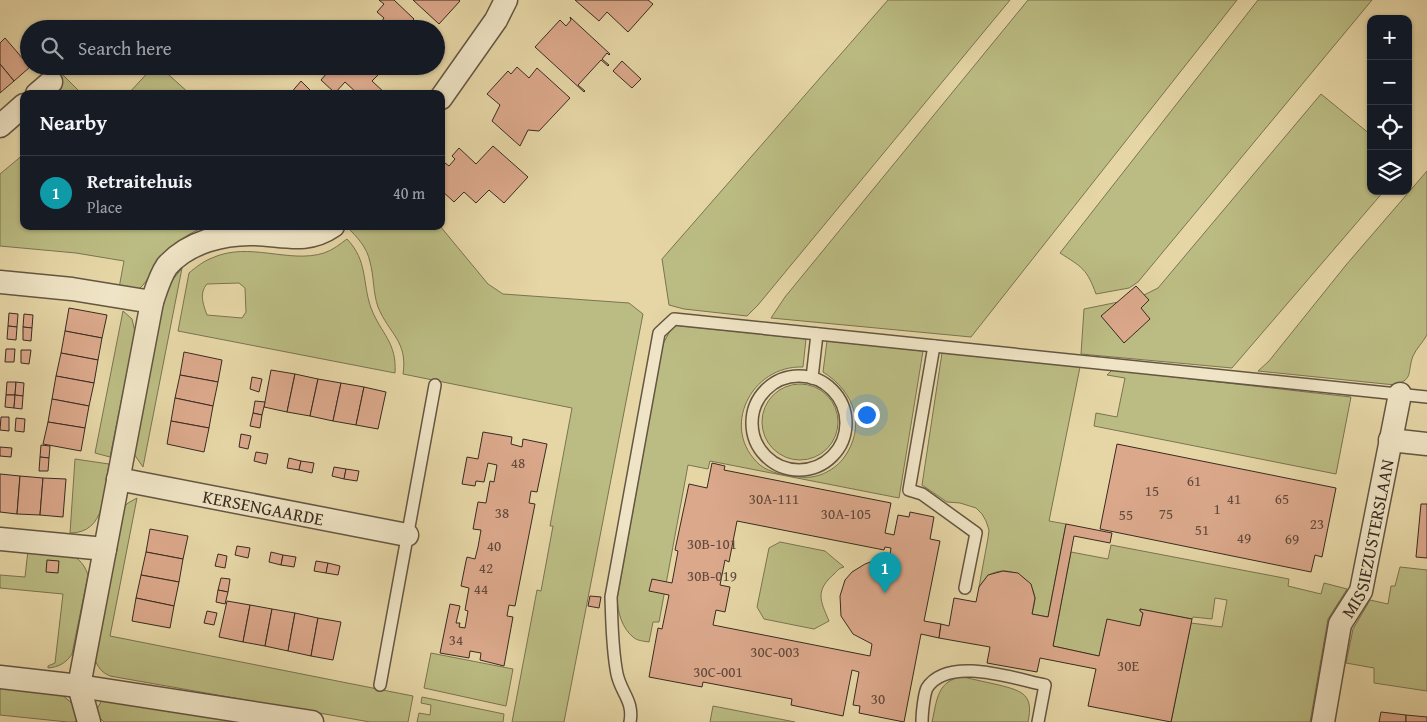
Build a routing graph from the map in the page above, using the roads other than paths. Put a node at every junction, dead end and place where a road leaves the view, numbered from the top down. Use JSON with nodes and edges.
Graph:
{"nodes":[{"id":1,"x":506,"y":0,"type":"edge"},
{"id":2,"x":445,"y":92,"type":"edge"},
{"id":3,"x":20,"y":108,"type":"edge"},
{"id":4,"x":0,"y":126,"type":"edge"},
{"id":5,"x":325,"y":230,"type":"edge"},
{"id":6,"x":0,"y":282,"type":"edge"},
{"id":7,"x":152,"y":302,"type":"junction"},
{"id":8,"x":817,"y":334,"type":"junction"},
{"id":9,"x":934,"y":346,"type":"junction"},
{"id":10,"x":812,"y":378,"type":"junction"},
{"id":11,"x":436,"y":385,"type":"dead end"},
{"id":12,"x":1400,"y":394,"type":"junction"},
{"id":13,"x":1427,"y":397,"type":"edge"},
{"id":14,"x":1390,"y":440,"type":"junction"},
{"id":15,"x":1427,"y":444,"type":"edge"},
{"id":16,"x":118,"y":479,"type":"junction"},
{"id":17,"x":407,"y":534,"type":"junction"},
{"id":18,"x":0,"y":539,"type":"edge"},
{"id":19,"x":105,"y":549,"type":"junction"},
{"id":20,"x":964,"y":588,"type":"dead end"},
{"id":21,"x":0,"y":677,"type":"edge"},
{"id":22,"x":380,"y":685,"type":"dead end"},
{"id":23,"x":79,"y":686,"type":"junction"},
{"id":24,"x":89,"y":722,"type":"edge"},
{"id":25,"x":312,"y":722,"type":"edge"},
{"id":26,"x":630,"y":722,"type":"edge"},
{"id":27,"x":922,"y":722,"type":"edge"},
{"id":28,"x":1038,"y":722,"type":"edge"},
{"id":29,"x":1323,"y":722,"type":"edge"}],
"edges":[{"from":1,"to":2,"type":"street"},
{"from":3,"to":4,"type":"street"},
{"from":5,"to":7,"type":"street"},
{"from":6,"to":7,"type":"street"},
{"from":7,"to":16,"type":"street"},
{"from":8,"to":9,"type":"lane"},
{"from":8,"to":10,"type":"lane"},
{"from":8,"to":26,"type":"lane"},
{"from":9,"to":12,"type":"lane"},
{"from":9,"to":20,"type":"lane"},
{"from":10,"to":10,"type":"lane"},
{"from":11,"to":17,"type":"lane"},
{"from":12,"to":13,"type":"lane"},
{"from":12,"to":14,"type":"street","name":"MISSIEZUSTERSLAAN"},
{"from":14,"to":15,"type":"street","name":"MISSIEZUSTERSLAAN"},
{"from":14,"to":29,"type":"street","name":"MISSIEZUSTERSLAAN"},
{"from":16,"to":17,"type":"street","name":"KERSENGAARDE"},
{"from":16,"to":19,"type":"street"},
{"from":17,"to":22,"type":"lane"},
{"from":18,"to":19,"type":"street"},
{"from":19,"to":23,"type":"street"},
{"from":21,"to":23,"type":"street"},
{"from":23,"to":24,"type":"street"},
{"from":23,"to":25,"type":"street"},
{"from":27,"to":28,"type":"lane"}]}
